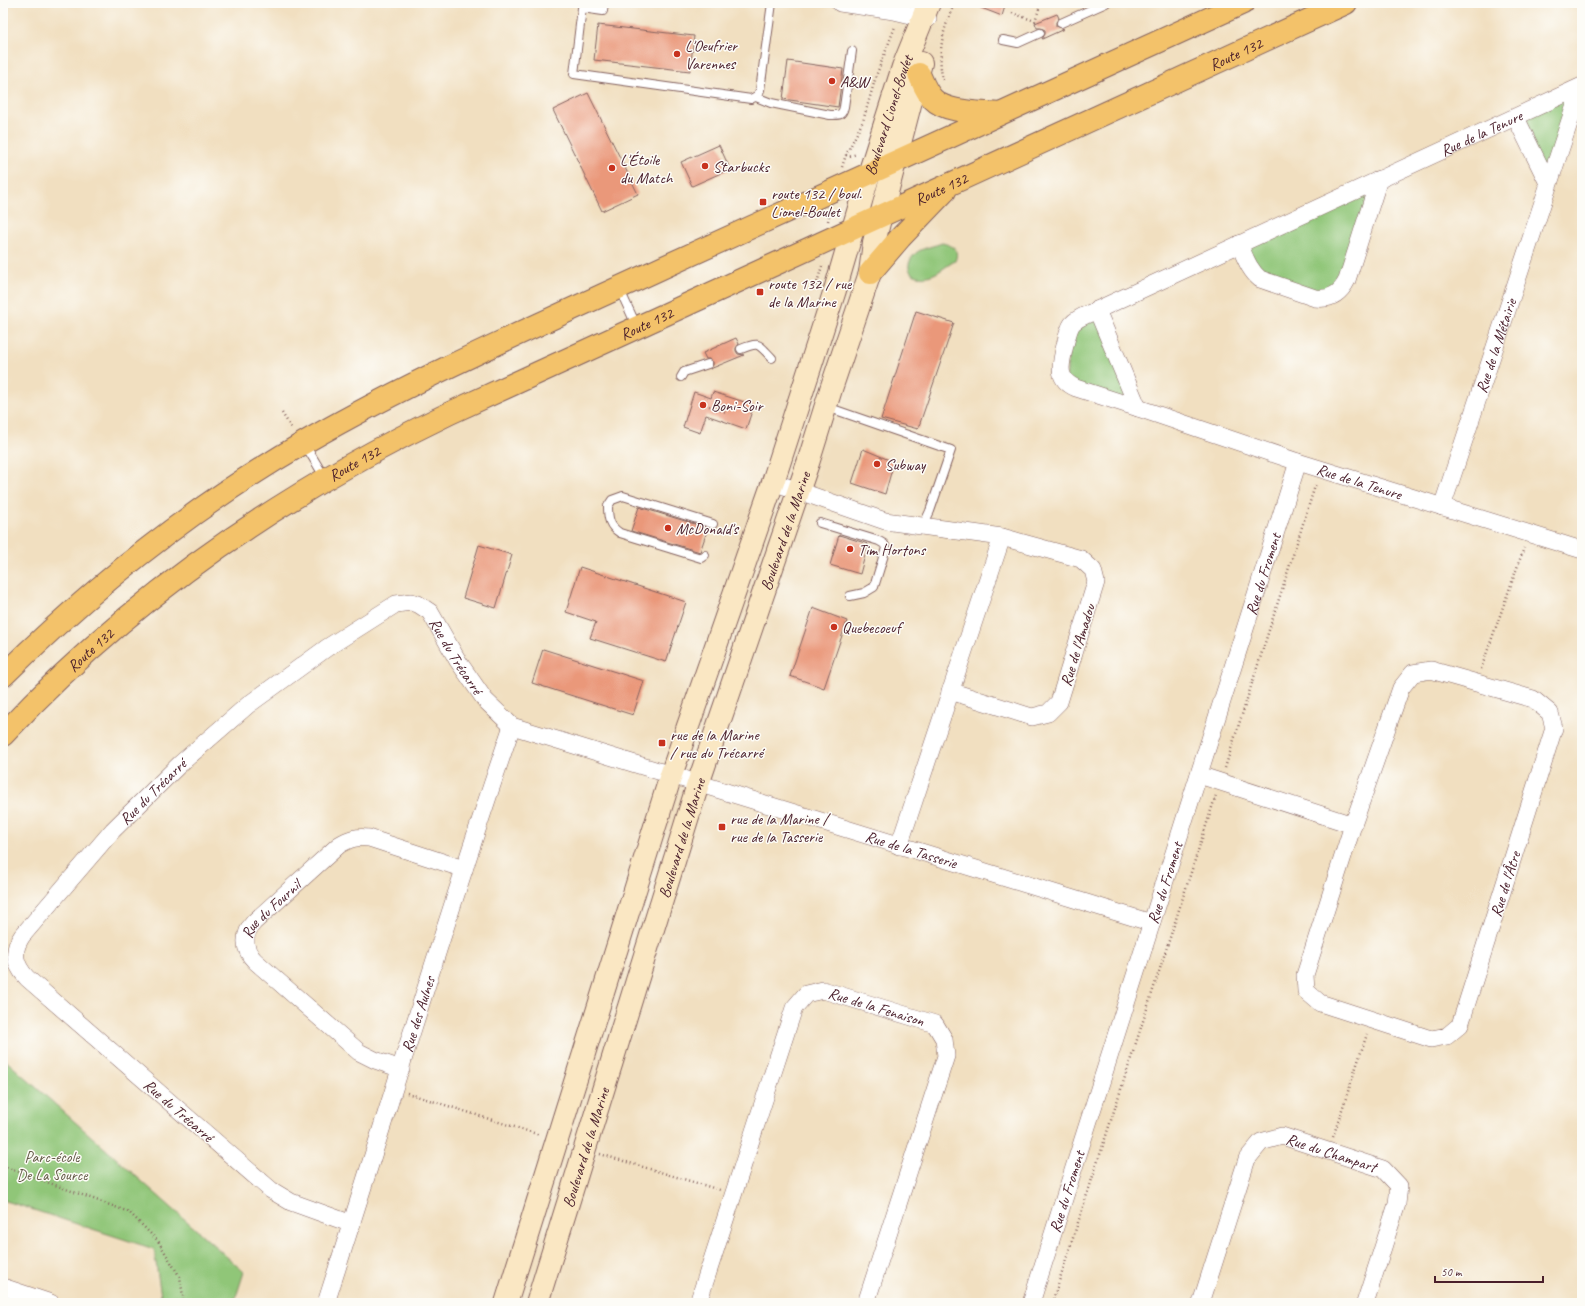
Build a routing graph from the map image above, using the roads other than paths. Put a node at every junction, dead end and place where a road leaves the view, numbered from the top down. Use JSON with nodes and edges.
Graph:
{"nodes":[{"id":1,"x":604,"y":3,"type":"edge"},
{"id":2,"x":772,"y":3,"type":"edge"},
{"id":3,"x":840,"y":3,"type":"edge"},
{"id":4,"x":1106,"y":3,"type":"edge"},
{"id":5,"x":1244,"y":3,"type":"edge"},
{"id":6,"x":1346,"y":3,"type":"edge"},
{"id":7,"x":928,"y":11,"type":"edge"},
{"id":8,"x":1061,"y":23,"type":"dead end"},
{"id":9,"x":1040,"y":33,"type":"dead end"},
{"id":10,"x":1003,"y":40,"type":"dead end"},
{"id":11,"x":852,"y":51,"type":"dead end"},
{"id":12,"x":919,"y":74,"type":"junction"},
{"id":13,"x":1581,"y":87,"type":"edge"},
{"id":14,"x":756,"y":97,"type":"junction"},
{"id":15,"x":999,"y":114,"type":"junction"},
{"id":16,"x":1516,"y":118,"type":"junction"},
{"id":17,"x":896,"y":162,"type":"junction"},
{"id":18,"x":869,"y":174,"type":"junction"},
{"id":19,"x":1379,"y":179,"type":"junction"},
{"id":20,"x":1548,"y":183,"type":"junction"},
{"id":21,"x":952,"y":184,"type":"junction"},
{"id":22,"x":882,"y":215,"type":"junction"},
{"id":23,"x":853,"y":228,"type":"junction"},
{"id":24,"x":1239,"y":244,"type":"junction"},
{"id":25,"x":870,"y":273,"type":"junction"},
{"id":26,"x":619,"y":288,"type":"junction"},
{"id":27,"x":1097,"y":310,"type":"junction"},
{"id":28,"x":637,"y":327,"type":"junction"},
{"id":29,"x":741,"y":349,"type":"dead end"},
{"id":30,"x":772,"y":358,"type":"dead end"},
{"id":31,"x":708,"y":364,"type":"dead end"},
{"id":32,"x":681,"y":377,"type":"dead end"},
{"id":33,"x":825,"y":406,"type":"junction"},
{"id":34,"x":1138,"y":408,"type":"junction"},
{"id":35,"x":304,"y":443,"type":"junction"},
{"id":36,"x":1298,"y":462,"type":"junction"},
{"id":37,"x":325,"y":478,"type":"junction"},
{"id":38,"x":773,"y":482,"type":"junction"},
{"id":39,"x":798,"y":490,"type":"junction"},
{"id":40,"x":1442,"y":507,"type":"junction"},
{"id":41,"x":820,"y":523,"type":"dead end"},
{"id":42,"x":713,"y":524,"type":"dead end"},
{"id":43,"x":923,"y":526,"type":"junction"},
{"id":44,"x":1002,"y":537,"type":"junction"},
{"id":45,"x":1582,"y":550,"type":"edge"},
{"id":46,"x":705,"y":555,"type":"dead end"},
{"id":47,"x":850,"y":596,"type":"dead end"},
{"id":48,"x":3,"y":676,"type":"edge"},
{"id":49,"x":950,"y":691,"type":"junction"},
{"id":50,"x":512,"y":726,"type":"junction"},
{"id":51,"x":3,"y":735,"type":"edge"},
{"id":52,"x":671,"y":775,"type":"junction"},
{"id":53,"x":1199,"y":775,"type":"junction"},
{"id":54,"x":698,"y":784,"type":"junction"},
{"id":55,"x":1353,"y":825,"type":"junction"},
{"id":56,"x":899,"y":846,"type":"junction"},
{"id":57,"x":464,"y":869,"type":"junction"},
{"id":58,"x":1152,"y":923,"type":"junction"},
{"id":59,"x":401,"y":1069,"type":"junction"},
{"id":60,"x":352,"y":1224,"type":"junction"},
{"id":61,"x":3,"y":1287,"type":"edge"},
{"id":62,"x":51,"y":1303,"type":"edge"},
{"id":63,"x":326,"y":1303,"type":"edge"},
{"id":64,"x":506,"y":1303,"type":"edge"},
{"id":65,"x":537,"y":1303,"type":"edge"},
{"id":66,"x":698,"y":1303,"type":"edge"},
{"id":67,"x":866,"y":1303,"type":"edge"},
{"id":68,"x":1031,"y":1303,"type":"edge"},
{"id":69,"x":1201,"y":1303,"type":"edge"},
{"id":70,"x":1365,"y":1303,"type":"edge"}],
"edges":[{"from":1,"to":14,"type":"lane"},
{"from":2,"to":14,"type":"lane"},
{"from":3,"to":7,"type":"street"},
{"from":4,"to":8,"type":"lane"},
{"from":5,"to":15,"type":"highway"},
{"from":6,"to":21,"type":"highway","name":"Route 132"},
{"from":7,"to":12,"type":"street","name":"Boulevard Lionel-Boulet"},
{"from":7,"to":18,"type":"street","name":"Boulevard Lionel-Boulet"},
{"from":9,"to":10,"type":"lane"},
{"from":11,"to":14,"type":"lane"},
{"from":12,"to":15,"type":"highway"},
{"from":12,"to":17,"type":"street","name":"Boulevard Lionel-Boulet"},
{"from":13,"to":16,"type":"street","name":"Rue de la Tenure"},
{"from":13,"to":20,"type":"street","name":"Rue de la Métairie"},
{"from":15,"to":17,"type":"highway"},
{"from":16,"to":19,"type":"street","name":"Rue de la Tenure"},
{"from":16,"to":20,"type":"street"},
{"from":17,"to":18,"type":"highway"},
{"from":17,"to":22,"type":"street","name":"Boulevard Lionel-Boulet"},
{"from":18,"to":23,"type":"street","name":"Boulevard Lionel-Boulet"},
{"from":18,"to":26,"type":"highway"},
{"from":19,"to":24,"type":"street","name":"Rue de la Tenure"},
{"from":19,"to":24,"type":"street"},
{"from":20,"to":40,"type":"street","name":"Rue de la Métairie"},
{"from":21,"to":22,"type":"highway","name":"Route 132"},
{"from":21,"to":25,"type":"highway"},
{"from":22,"to":23,"type":"highway","name":"Route 132"},
{"from":22,"to":25,"type":"street","name":"Boulevard de la Marine"},
{"from":23,"to":28,"type":"highway","name":"Route 132"},
{"from":23,"to":38,"type":"street","name":"Boulevard de la Marine"},
{"from":24,"to":27,"type":"street","name":"Rue de la Tenure"},
{"from":25,"to":33,"type":"street","name":"Boulevard de la Marine"},
{"from":26,"to":28,"type":"lane"},
{"from":26,"to":35,"type":"highway"},
{"from":27,"to":34,"type":"street"},
{"from":27,"to":34,"type":"street","name":"Rue de la Tenure"},
{"from":28,"to":37,"type":"highway","name":"Route 132"},
{"from":29,"to":30,"type":"lane"},
{"from":31,"to":32,"type":"lane"},
{"from":33,"to":39,"type":"street","name":"Boulevard de la Marine"},
{"from":33,"to":43,"type":"lane"},
{"from":34,"to":36,"type":"street","name":"Rue de la Tenure"},
{"from":35,"to":37,"type":"lane"},
{"from":35,"to":48,"type":"highway"},
{"from":36,"to":40,"type":"street","name":"Rue de la Tenure"},
{"from":36,"to":53,"type":"street","name":"Rue du Froment"},
{"from":37,"to":51,"type":"highway","name":"Route 132"},
{"from":38,"to":39,"type":"street","name":"Rue de l'Amadou"},
{"from":38,"to":52,"type":"street","name":"Boulevard de la Marine"},
{"from":39,"to":43,"type":"street","name":"Rue de l'Amadou"},
{"from":39,"to":54,"type":"street","name":"Boulevard de la Marine"},
{"from":40,"to":45,"type":"street","name":"Rue de la Tenure"},
{"from":41,"to":47,"type":"lane"},
{"from":42,"to":46,"type":"lane"},
{"from":43,"to":44,"type":"street","name":"Rue de l'Amadou"},
{"from":44,"to":49,"type":"street"},
{"from":44,"to":49,"type":"street","name":"Rue de l'Amadou"},
{"from":49,"to":56,"type":"street"},
{"from":50,"to":52,"type":"street","name":"Rue du Trécarré"},
{"from":50,"to":57,"type":"street","name":"Rue des Aulnes"},
{"from":50,"to":60,"type":"street","name":"Rue du Trécarré"},
{"from":52,"to":54,"type":"street","name":"Rue de la Tasserie"},
{"from":52,"to":64,"type":"street","name":"Boulevard de la Marine"},
{"from":53,"to":55,"type":"street"},
{"from":53,"to":58,"type":"street","name":"Rue du Froment"},
{"from":54,"to":56,"type":"street","name":"Rue de la Tasserie"},
{"from":54,"to":65,"type":"street","name":"Boulevard de la Marine"},
{"from":55,"to":55,"type":"street","name":"Rue de l'Âtre"},
{"from":56,"to":58,"type":"street","name":"Rue de la Tasserie"},
{"from":57,"to":59,"type":"street","name":"Rue des Aulnes"},
{"from":57,"to":59,"type":"street","name":"Rue du Fournil"},
{"from":58,"to":68,"type":"street","name":"Rue du Froment"},
{"from":59,"to":60,"type":"street","name":"Rue des Aulnes"},
{"from":60,"to":63,"type":"street","name":"Rue des Aulnes"},
{"from":61,"to":62,"type":"street"},
{"from":66,"to":67,"type":"street","name":"Rue de la Fenaison"},
{"from":69,"to":70,"type":"street","name":"Rue du Champart"}]}
